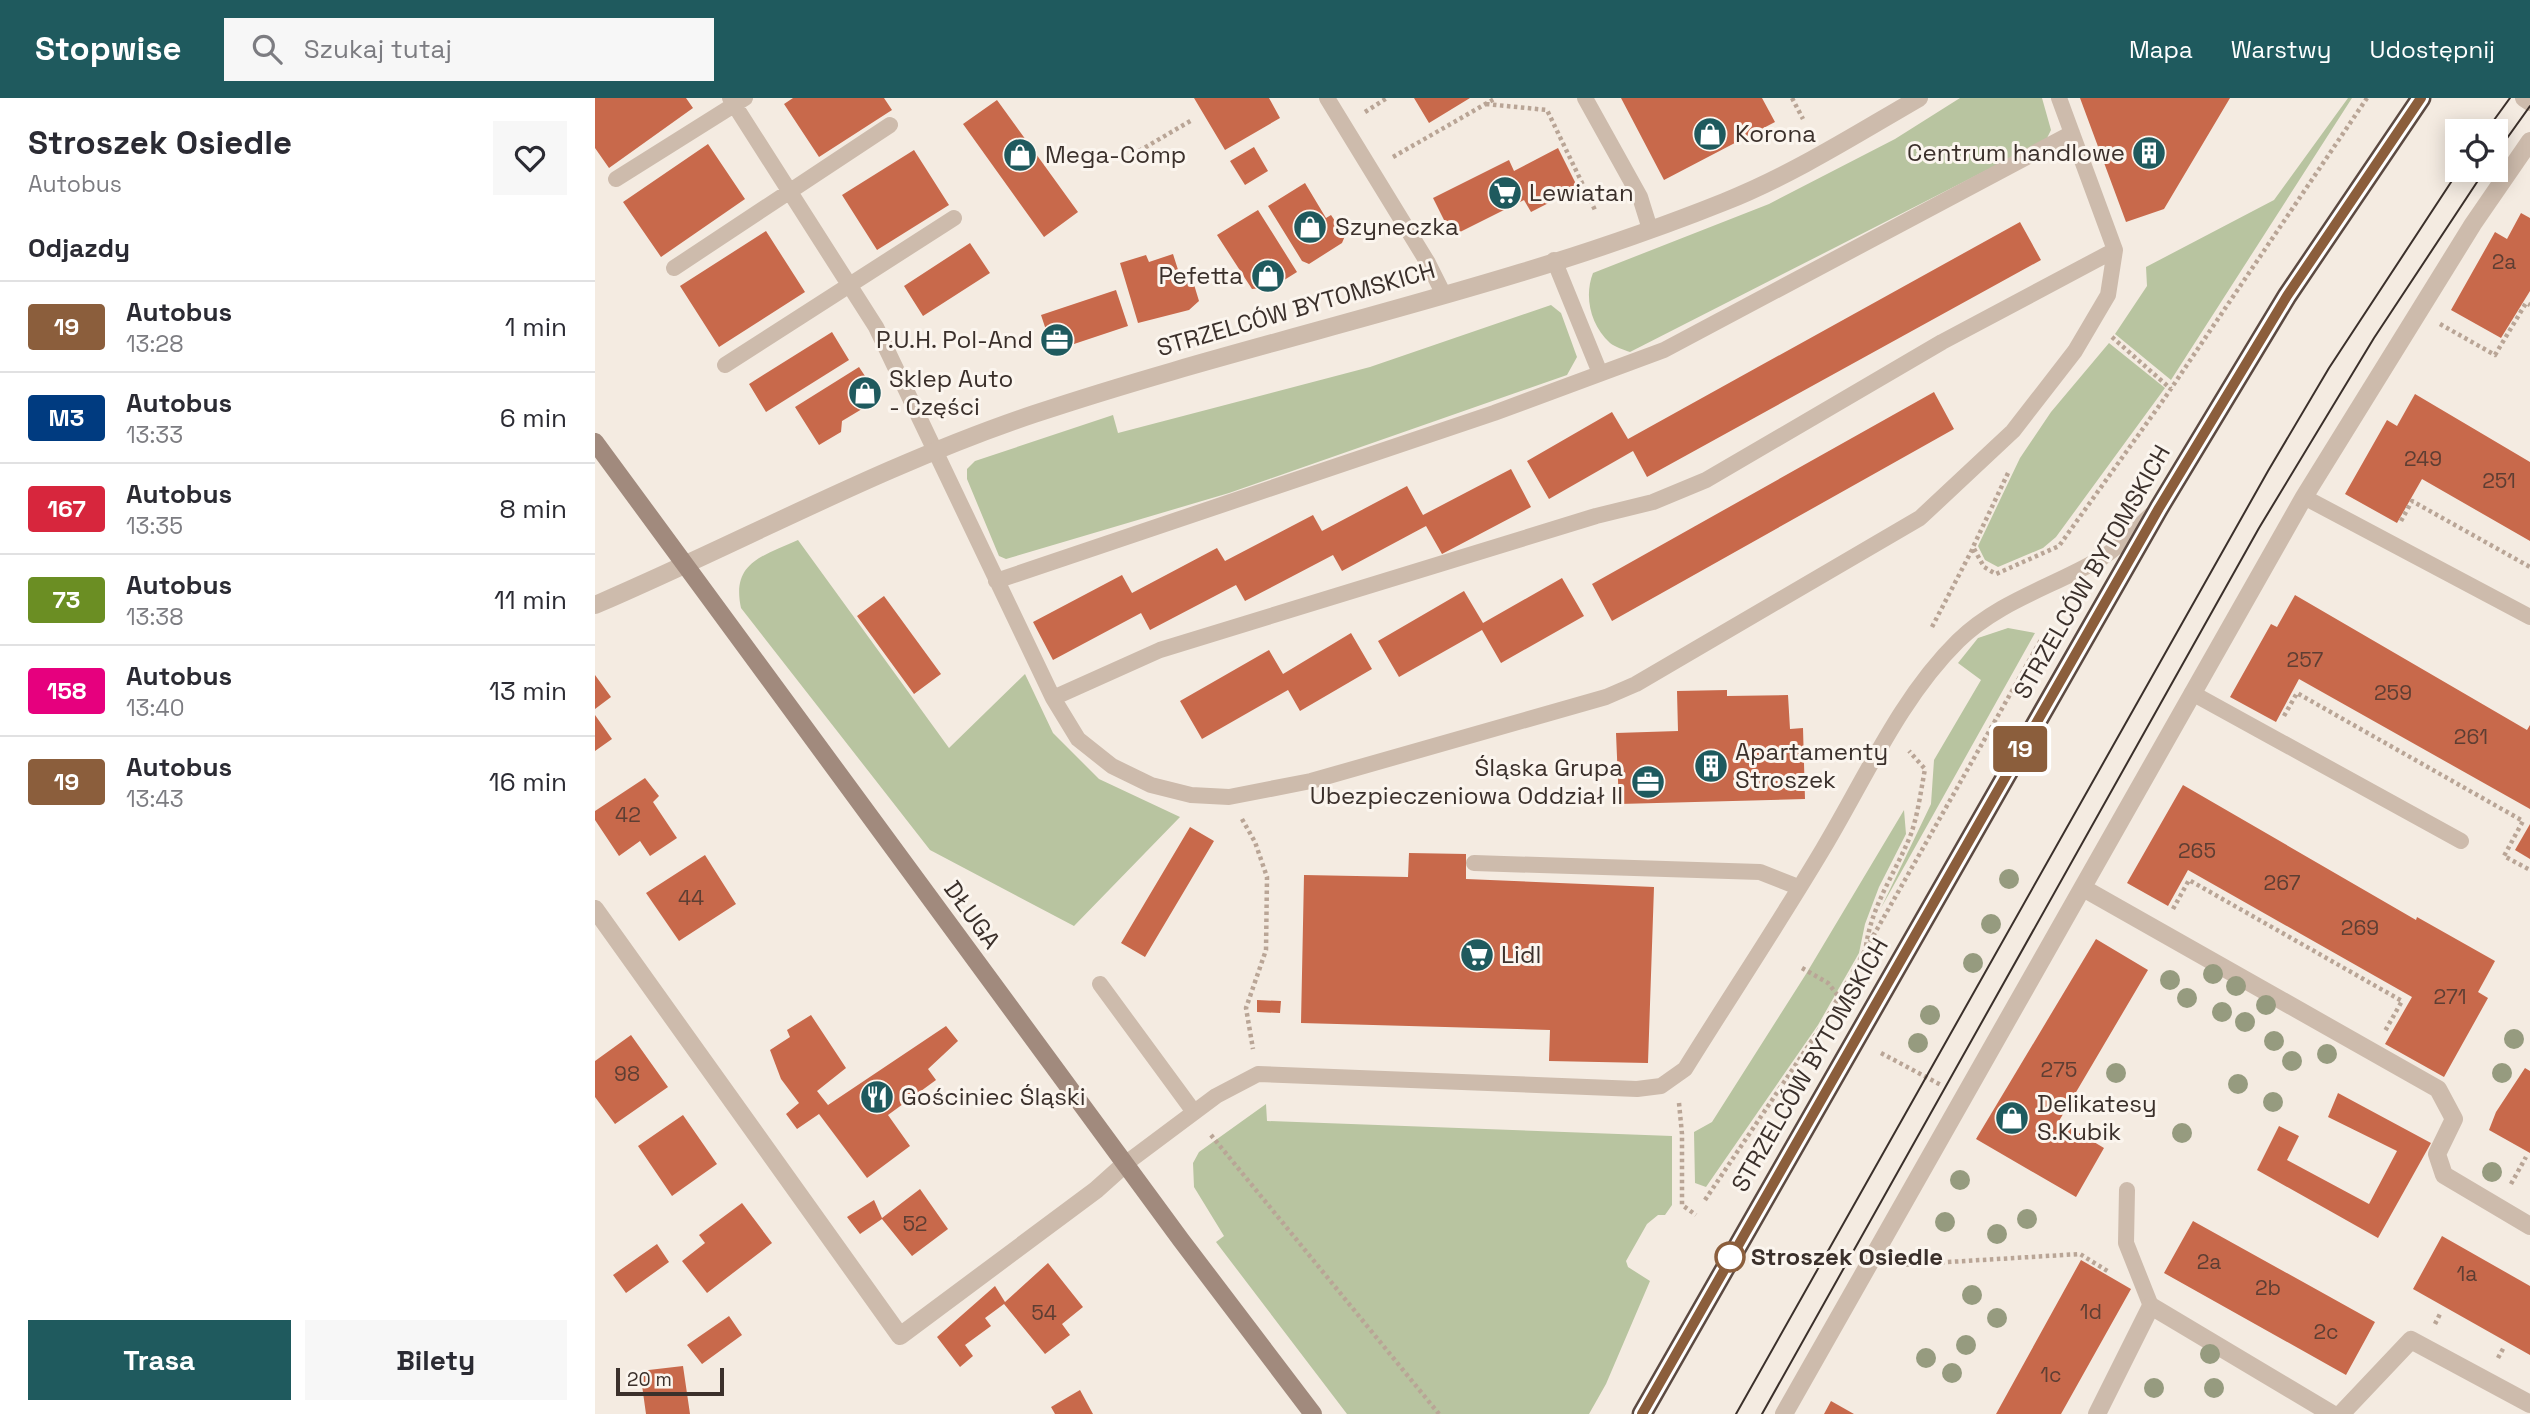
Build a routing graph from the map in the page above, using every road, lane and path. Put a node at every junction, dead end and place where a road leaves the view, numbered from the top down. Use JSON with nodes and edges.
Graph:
{"nodes":[{"id":1,"x":1327,"y":98,"type":"edge"},
{"id":2,"x":1496,"y":98,"type":"edge"},
{"id":3,"x":1585,"y":98,"type":"edge"},
{"id":4,"x":1792,"y":98,"type":"edge"},
{"id":5,"x":1919,"y":98,"type":"edge"},
{"id":6,"x":2059,"y":98,"type":"edge"},
{"id":7,"x":2367,"y":98,"type":"edge"},
{"id":8,"x":2421,"y":98,"type":"edge"},
{"id":9,"x":2524,"y":98,"type":"edge"},
{"id":10,"x":737,"y":100,"type":"edge"},
{"id":11,"x":2530,"y":102,"type":"edge"},
{"id":12,"x":1486,"y":104,"type":"junction"},
{"id":13,"x":1803,"y":119,"type":"dead end"},
{"id":14,"x":1192,"y":120,"type":"dead end"},
{"id":15,"x":890,"y":125,"type":"dead end"},
{"id":16,"x":2072,"y":133,"type":"junction"},
{"id":17,"x":2530,"y":141,"type":"edge"},
{"id":18,"x":1139,"y":151,"type":"dead end"},
{"id":19,"x":1371,"y":170,"type":"junction"},
{"id":20,"x":616,"y":179,"type":"dead end"},
{"id":21,"x":790,"y":192,"type":"junction"},
{"id":22,"x":1595,"y":210,"type":"dead end"},
{"id":23,"x":954,"y":218,"type":"dead end"},
{"id":24,"x":1650,"y":229,"type":"junction"},
{"id":25,"x":2115,"y":250,"type":"junction"},
{"id":26,"x":1554,"y":260,"type":"junction"},
{"id":27,"x":674,"y":268,"type":"dead end"},
{"id":28,"x":849,"y":285,"type":"junction"},
{"id":29,"x":1443,"y":293,"type":"junction"},
{"id":30,"x":2530,"y":306,"type":"edge"},
{"id":31,"x":2436,"y":322,"type":"dead end"},
{"id":32,"x":2101,"y":347,"type":"dead end"},
{"id":33,"x":725,"y":365,"type":"dead end"},
{"id":34,"x":1601,"y":373,"type":"junction"},
{"id":35,"x":2171,"y":388,"type":"junction"},
{"id":36,"x":595,"y":442,"type":"edge"},
{"id":37,"x":933,"y":452,"type":"junction"},
{"id":38,"x":2010,"y":470,"type":"dead end"},
{"id":39,"x":2304,"y":497,"type":"junction"},
{"id":40,"x":2159,"y":508,"type":"junction"},
{"id":41,"x":2397,"y":529,"type":"dead end"},
{"id":42,"x":1973,"y":547,"type":"junction"},
{"id":43,"x":685,"y":565,"type":"junction"},
{"id":44,"x":2530,"y":567,"type":"edge"},
{"id":45,"x":996,"y":581,"type":"junction"},
{"id":46,"x":595,"y":605,"type":"edge"},
{"id":47,"x":2530,"y":617,"type":"edge"},
{"id":48,"x":1926,"y":639,"type":"dead end"},
{"id":49,"x":2192,"y":693,"type":"junction"},
{"id":50,"x":1053,"y":698,"type":"junction"},
{"id":51,"x":2278,"y":728,"type":"dead end"},
{"id":52,"x":1889,"y":736,"type":"junction"},
{"id":53,"x":1229,"y":797,"type":"junction"},
{"id":54,"x":2461,"y":841,"type":"dead end"},
{"id":55,"x":1474,"y":863,"type":"dead end"},
{"id":56,"x":2530,"y":870,"type":"edge"},
{"id":57,"x":1798,"y":887,"type":"junction"},
{"id":58,"x":2083,"y":888,"type":"junction"},
{"id":59,"x":595,"y":909,"type":"edge"},
{"id":60,"x":2170,"y":913,"type":"dead end"},
{"id":61,"x":1866,"y":948,"type":"dead end"},
{"id":62,"x":1802,"y":968,"type":"dead end"},
{"id":63,"x":1100,"y":984,"type":"dead end"},
{"id":64,"x":1839,"y":997,"type":"dead end"},
{"id":65,"x":1825,"y":1021,"type":"dead end"},
{"id":66,"x":2384,"y":1033,"type":"dead end"},
{"id":67,"x":1258,"y":1074,"type":"junction"},
{"id":68,"x":1194,"y":1112,"type":"junction"},
{"id":69,"x":1682,"y":1134,"type":"dead end"},
{"id":70,"x":1211,"y":1135,"type":"dead end"},
{"id":71,"x":1125,"y":1164,"type":"junction"},
{"id":72,"x":2127,"y":1190,"type":"dead end"},
{"id":73,"x":1705,"y":1200,"type":"dead end"},
{"id":74,"x":1696,"y":1215,"type":"dead end"},
{"id":75,"x":2530,"y":1226,"type":"edge"},
{"id":76,"x":1897,"y":1265,"type":"dead end"},
{"id":77,"x":2111,"y":1274,"type":"dead end"},
{"id":78,"x":2151,"y":1306,"type":"junction"},
{"id":79,"x":2530,"y":1404,"type":"edge"},
{"id":80,"x":1313,"y":1414,"type":"edge"},
{"id":81,"x":1439,"y":1414,"type":"edge"},
{"id":82,"x":1642,"y":1414,"type":"edge"},
{"id":83,"x":1784,"y":1414,"type":"edge"},
{"id":84,"x":2097,"y":1414,"type":"edge"},
{"id":85,"x":2332,"y":1414,"type":"edge"},
{"id":86,"x":2341,"y":1414,"type":"edge"}],
"edges":[{"from":1,"to":19,"type":"lane"},
{"from":2,"to":12,"type":"path"},
{"from":3,"to":24,"type":"lane"},
{"from":4,"to":13,"type":"path"},
{"from":5,"to":24,"type":"street","name":"STRZELCÓW BYTOMSKICH"},
{"from":6,"to":16,"type":"lane"},
{"from":7,"to":35,"type":"path"},
{"from":8,"to":40,"type":"highway","name":"STRZELCÓW BYTOMSKICH"},
{"from":9,"to":11,"type":"street"},
{"from":10,"to":20,"type":"lane"},
{"from":10,"to":21,"type":"lane"},
{"from":12,"to":19,"type":"path"},
{"from":12,"to":22,"type":"path"},
{"from":14,"to":18,"type":"path"},
{"from":15,"to":21,"type":"lane"},
{"from":16,"to":25,"type":"lane"},
{"from":16,"to":34,"type":"lane"},
{"from":17,"to":39,"type":"street"},
{"from":19,"to":29,"type":"lane"},
{"from":21,"to":27,"type":"lane"},
{"from":21,"to":28,"type":"lane"},
{"from":23,"to":28,"type":"lane"},
{"from":24,"to":26,"type":"street","name":"STRZELCÓW BYTOMSKICH"},
{"from":25,"to":50,"type":"lane"},
{"from":25,"to":53,"type":"lane"},
{"from":26,"to":29,"type":"street","name":"STRZELCÓW BYTOMSKICH"},
{"from":26,"to":34,"type":"lane"},
{"from":28,"to":33,"type":"lane"},
{"from":28,"to":37,"type":"lane"},
{"from":29,"to":37,"type":"street","name":"STRZELCÓW BYTOMSKICH"},
{"from":30,"to":31,"type":"path"},
{"from":32,"to":35,"type":"path"},
{"from":34,"to":45,"type":"lane"},
{"from":35,"to":42,"type":"path"},
{"from":36,"to":43,"type":"street","name":"DŁUGA"},
{"from":37,"to":43,"type":"street","name":"STRZELCÓW BYTOMSKICH"},
{"from":37,"to":45,"type":"lane"},
{"from":38,"to":42,"type":"path"},
{"from":39,"to":47,"type":"lane"},
{"from":39,"to":49,"type":"street"},
{"from":40,"to":52,"type":"lane"},
{"from":40,"to":82,"type":"highway","name":"STRZELCÓW BYTOMSKICH"},
{"from":41,"to":44,"type":"path"},
{"from":42,"to":48,"type":"path"},
{"from":43,"to":46,"type":"street","name":"STRZELCÓW BYTOMSKICH"},
{"from":43,"to":71,"type":"street","name":"DŁUGA"},
{"from":45,"to":50,"type":"lane"},
{"from":49,"to":54,"type":"lane"},
{"from":49,"to":58,"type":"street"},
{"from":50,"to":53,"type":"lane"},
{"from":51,"to":56,"type":"path"},
{"from":52,"to":57,"type":"lane"},
{"from":52,"to":61,"type":"path"},
{"from":53,"to":67,"type":"path"},
{"from":55,"to":57,"type":"lane"},
{"from":57,"to":67,"type":"lane"},
{"from":58,"to":75,"type":"street"},
{"from":58,"to":83,"type":"street"},
{"from":59,"to":71,"type":"street"},
{"from":60,"to":66,"type":"path"},
{"from":62,"to":64,"type":"path"},
{"from":63,"to":68,"type":"lane"},
{"from":65,"to":73,"type":"path"},
{"from":67,"to":68,"type":"lane"},
{"from":68,"to":71,"type":"lane"},
{"from":69,"to":74,"type":"path"},
{"from":70,"to":81,"type":"path"},
{"from":71,"to":80,"type":"street","name":"DŁUGA"},
{"from":72,"to":78,"type":"lane"},
{"from":76,"to":77,"type":"path"},
{"from":78,"to":84,"type":"street"},
{"from":78,"to":85,"type":"street"},
{"from":79,"to":86,"type":"street"}]}
